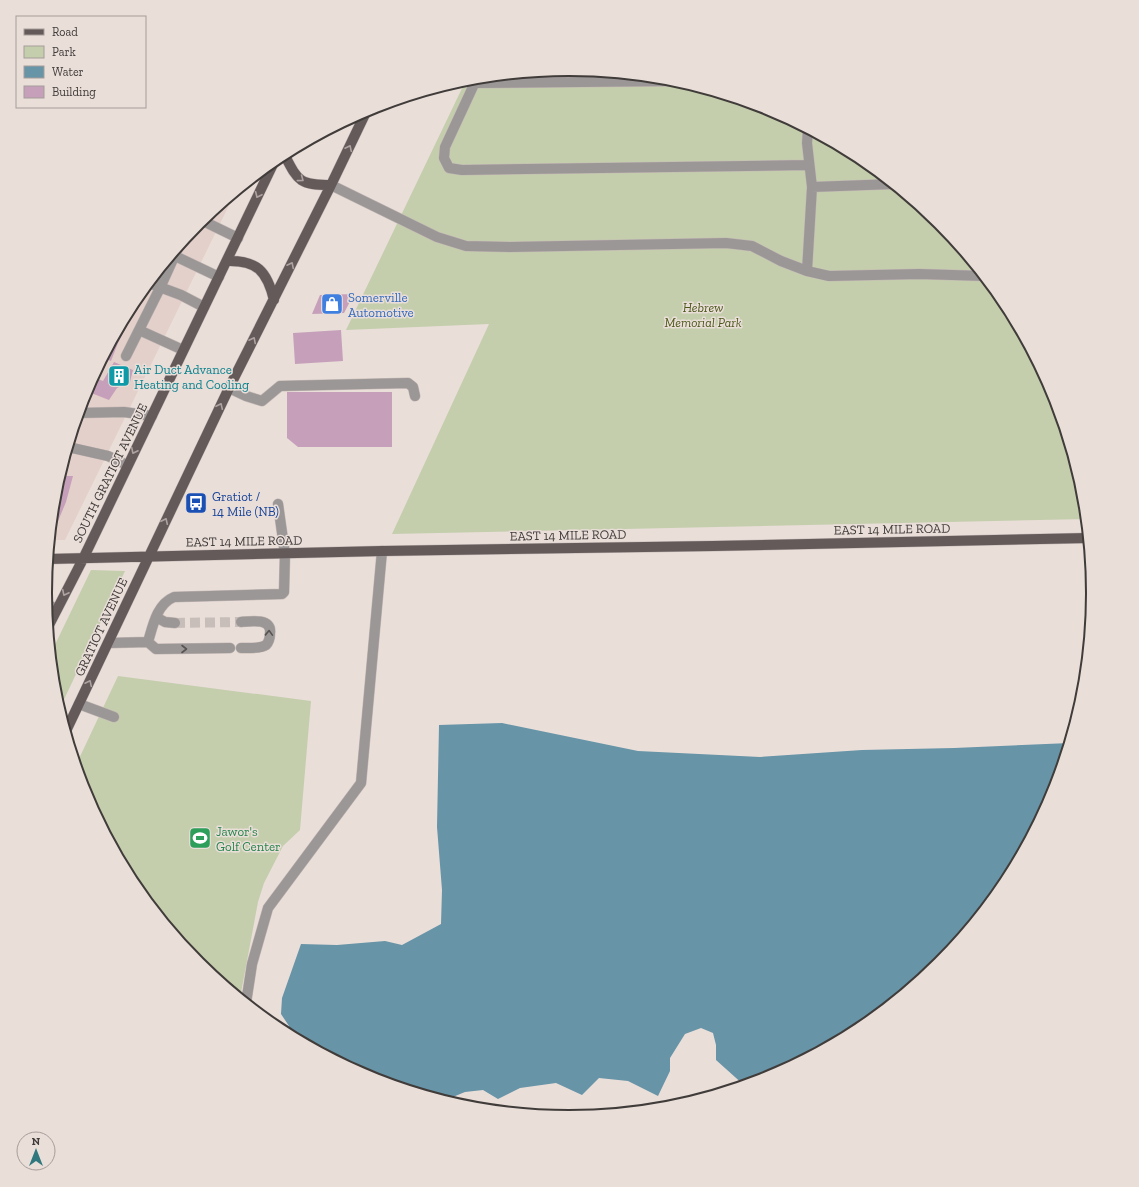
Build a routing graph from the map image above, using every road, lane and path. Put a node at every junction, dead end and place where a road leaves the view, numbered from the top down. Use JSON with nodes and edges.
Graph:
{"nodes":[{"id":1,"x":496,"y":81,"type":"edge"},
{"id":2,"x":642,"y":81,"type":"edge"},
{"id":3,"x":474,"y":85,"type":"edge"},
{"id":4,"x":363,"y":119,"type":"edge"},
{"id":5,"x":808,"y":134,"type":"edge"},
{"id":6,"x":287,"y":160,"type":"edge"},
{"id":7,"x":808,"y":165,"type":"junction"},
{"id":8,"x":268,"y":173,"type":"edge"},
{"id":9,"x":887,"y":184,"type":"edge"},
{"id":10,"x":331,"y":185,"type":"junction"},
{"id":11,"x":812,"y":188,"type":"junction"},
{"id":12,"x":208,"y":224,"type":"edge"},
{"id":13,"x":238,"y":238,"type":"junction"},
{"id":14,"x":176,"y":257,"type":"edge"},
{"id":15,"x":173,"y":261,"type":"edge"},
{"id":16,"x":227,"y":261,"type":"junction"},
{"id":17,"x":807,"y":271,"type":"junction"},
{"id":18,"x":978,"y":276,"type":"edge"},
{"id":19,"x":219,"y":277,"type":"junction"},
{"id":20,"x":154,"y":285,"type":"edge"},
{"id":21,"x":160,"y":288,"type":"junction"},
{"id":22,"x":274,"y":300,"type":"junction"},
{"id":23,"x":204,"y":307,"type":"junction"},
{"id":24,"x":139,"y":330,"type":"junction"},
{"id":25,"x":183,"y":350,"type":"junction"},
{"id":26,"x":126,"y":356,"type":"dead end"},
{"id":27,"x":229,"y":388,"type":"junction"},
{"id":28,"x":415,"y":396,"type":"dead end"},
{"id":29,"x":84,"y":414,"type":"edge"},
{"id":30,"x":152,"y":416,"type":"junction"},
{"id":31,"x":73,"y":448,"type":"edge"},
{"id":32,"x":127,"y":465,"type":"junction"},
{"id":33,"x":278,"y":504,"type":"dead end"},
{"id":34,"x":1084,"y":538,"type":"edge"},
{"id":35,"x":382,"y":551,"type":"junction"},
{"id":36,"x":285,"y":554,"type":"junction"},
{"id":37,"x":149,"y":557,"type":"junction"},
{"id":38,"x":53,"y":559,"type":"edge"},
{"id":39,"x":83,"y":559,"type":"junction"},
{"id":40,"x":52,"y":607,"type":"edge"},
{"id":41,"x":57,"y":609,"type":"junction"},
{"id":42,"x":156,"y":617,"type":"junction"},
{"id":43,"x":53,"y":618,"type":"edge"},
{"id":44,"x":241,"y":622,"type":"tunnel mouth"},
{"id":45,"x":175,"y":623,"type":"tunnel mouth"},
{"id":46,"x":148,"y":642,"type":"junction"},
{"id":47,"x":108,"y":643,"type":"junction"},
{"id":48,"x":230,"y":648,"type":"dead end"},
{"id":49,"x":242,"y":648,"type":"dead end"},
{"id":50,"x":79,"y":704,"type":"junction"},
{"id":51,"x":114,"y":717,"type":"dead end"},
{"id":52,"x":69,"y":724,"type":"edge"},
{"id":53,"x":247,"y":998,"type":"edge"}],
"edges":[{"from":1,"to":2,"type":"street"},
{"from":3,"to":7,"type":"street"},
{"from":10,"to":4,"type":"main road","one_way":true},
{"from":5,"to":7,"type":"street"},
{"from":6,"to":10,"type":"main road","one_way":true},
{"from":7,"to":11,"type":"street"},
{"from":8,"to":13,"type":"main road","name":"SOUTH GRATIOT AVENUE","one_way":true},
{"from":9,"to":11,"type":"street"},
{"from":10,"to":17,"type":"street"},
{"from":22,"to":10,"type":"main road","one_way":true},
{"from":11,"to":17,"type":"street"},
{"from":12,"to":13,"type":"street"},
{"from":13,"to":16,"type":"main road","name":"SOUTH GRATIOT AVENUE"},
{"from":14,"to":19,"type":"street"},
{"from":15,"to":21,"type":"street"},
{"from":16,"to":19,"type":"main road","name":"SOUTH GRATIOT AVENUE"},
{"from":16,"to":22,"type":"main road"},
{"from":17,"to":18,"type":"street"},
{"from":19,"to":23,"type":"main road","name":"SOUTH GRATIOT AVENUE"},
{"from":20,"to":21,"type":"street"},
{"from":21,"to":23,"type":"street"},
{"from":21,"to":24,"type":"street"},
{"from":27,"to":22,"type":"main road","one_way":true},
{"from":23,"to":25,"type":"main road","name":"SOUTH GRATIOT AVENUE"},
{"from":24,"to":25,"type":"street"},
{"from":24,"to":26,"type":"street"},
{"from":25,"to":30,"type":"main road","name":"SOUTH GRATIOT AVENUE"},
{"from":27,"to":28,"type":"street"},
{"from":37,"to":27,"type":"main road","one_way":true},
{"from":29,"to":30,"type":"street"},
{"from":30,"to":32,"type":"main road","name":"SOUTH GRATIOT AVENUE","one_way":true},
{"from":31,"to":32,"type":"street"},
{"from":32,"to":39,"type":"main road","name":"SOUTH GRATIOT AVENUE"},
{"from":33,"to":36,"type":"street"},
{"from":34,"to":35,"type":"main road","name":"EAST 14 MILE ROAD"},
{"from":35,"to":36,"type":"main road","name":"EAST 14 MILE ROAD"},
{"from":35,"to":53,"type":"street"},
{"from":36,"to":37,"type":"main road","name":"EAST 14 MILE ROAD"},
{"from":36,"to":42,"type":"street"},
{"from":37,"to":39,"type":"main road","name":"EAST 14 MILE ROAD"},
{"from":37,"to":47,"type":"main road","name":"GRATIOT AVENUE"},
{"from":38,"to":39,"type":"main road","name":"EAST 14 MILE ROAD"},
{"from":39,"to":41,"type":"main road","one_way":true},
{"from":40,"to":41,"type":"street"},
{"from":41,"to":43,"type":"main road"},
{"from":42,"to":45,"type":"street"},
{"from":42,"to":46,"type":"street"},
{"from":49,"to":44,"type":"street","one_way":true},
{"from":46,"to":47,"type":"street"},
{"from":46,"to":48,"type":"street","one_way":true},
{"from":50,"to":47,"type":"main road","name":"GRATIOT AVENUE","one_way":true},
{"from":50,"to":51,"type":"street"},
{"from":50,"to":52,"type":"main road","name":"GRATIOT AVENUE"}]}
